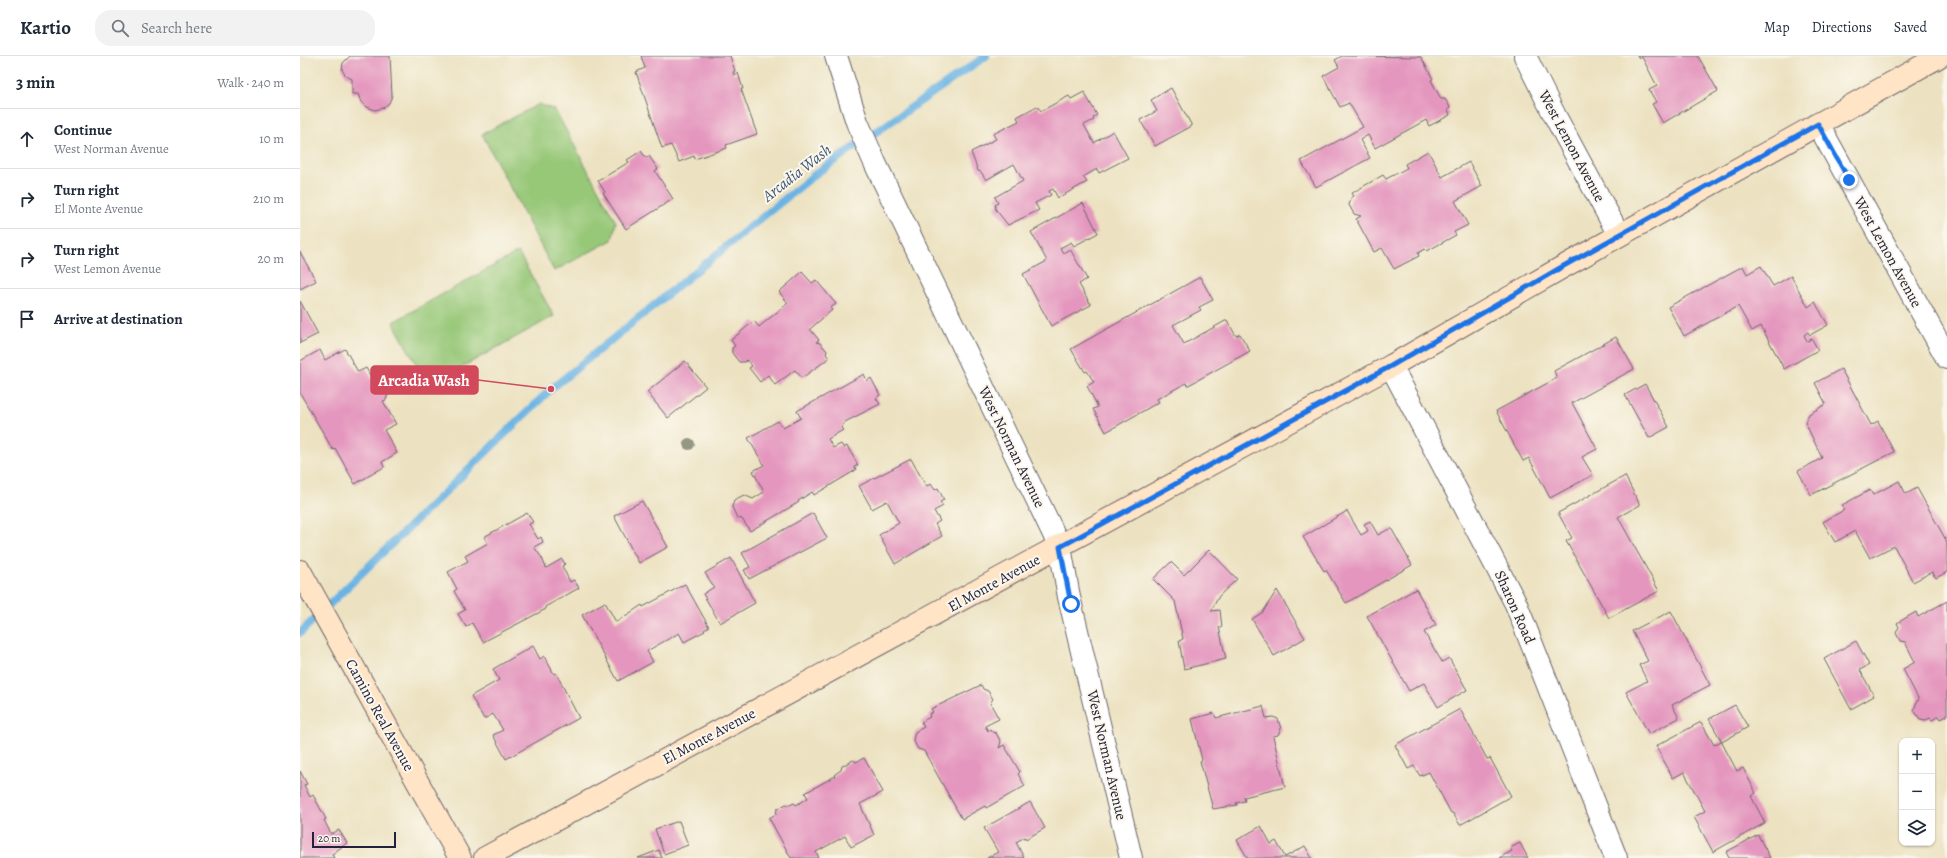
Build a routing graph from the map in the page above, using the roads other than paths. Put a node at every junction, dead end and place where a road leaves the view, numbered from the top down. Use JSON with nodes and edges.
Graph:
{"nodes":[{"id":1,"x":836,"y":56,"type":"edge"},
{"id":2,"x":1525,"y":56,"type":"edge"},
{"id":3,"x":1940,"y":56,"type":"edge"},
{"id":4,"x":1818,"y":124,"type":"junction"},
{"id":5,"x":1619,"y":235,"type":"junction"},
{"id":6,"x":1947,"y":358,"type":"edge"},
{"id":7,"x":1391,"y":366,"type":"junction"},
{"id":8,"x":1060,"y":547,"type":"junction"},
{"id":9,"x":300,"y":571,"type":"edge"},
{"id":10,"x":460,"y":858,"type":"edge"},
{"id":11,"x":485,"y":858,"type":"edge"},
{"id":12,"x":1131,"y":858,"type":"edge"},
{"id":13,"x":1616,"y":858,"type":"edge"}],
"edges":[{"from":1,"to":8,"type":"street","name":"West Norman Avenue"},
{"from":2,"to":5,"type":"street","name":"West Lemon Avenue"},
{"from":3,"to":4,"type":"street","name":"El Monte Avenue"},
{"from":4,"to":5,"type":"street","name":"El Monte Avenue"},
{"from":4,"to":6,"type":"street","name":"West Lemon Avenue"},
{"from":5,"to":7,"type":"street","name":"El Monte Avenue"},
{"from":7,"to":8,"type":"street","name":"El Monte Avenue"},
{"from":7,"to":13,"type":"street","name":"Sharon Road"},
{"from":8,"to":11,"type":"street","name":"El Monte Avenue"},
{"from":8,"to":12,"type":"street","name":"West Norman Avenue"},
{"from":9,"to":10,"type":"street","name":"Camino Real Avenue"}]}
